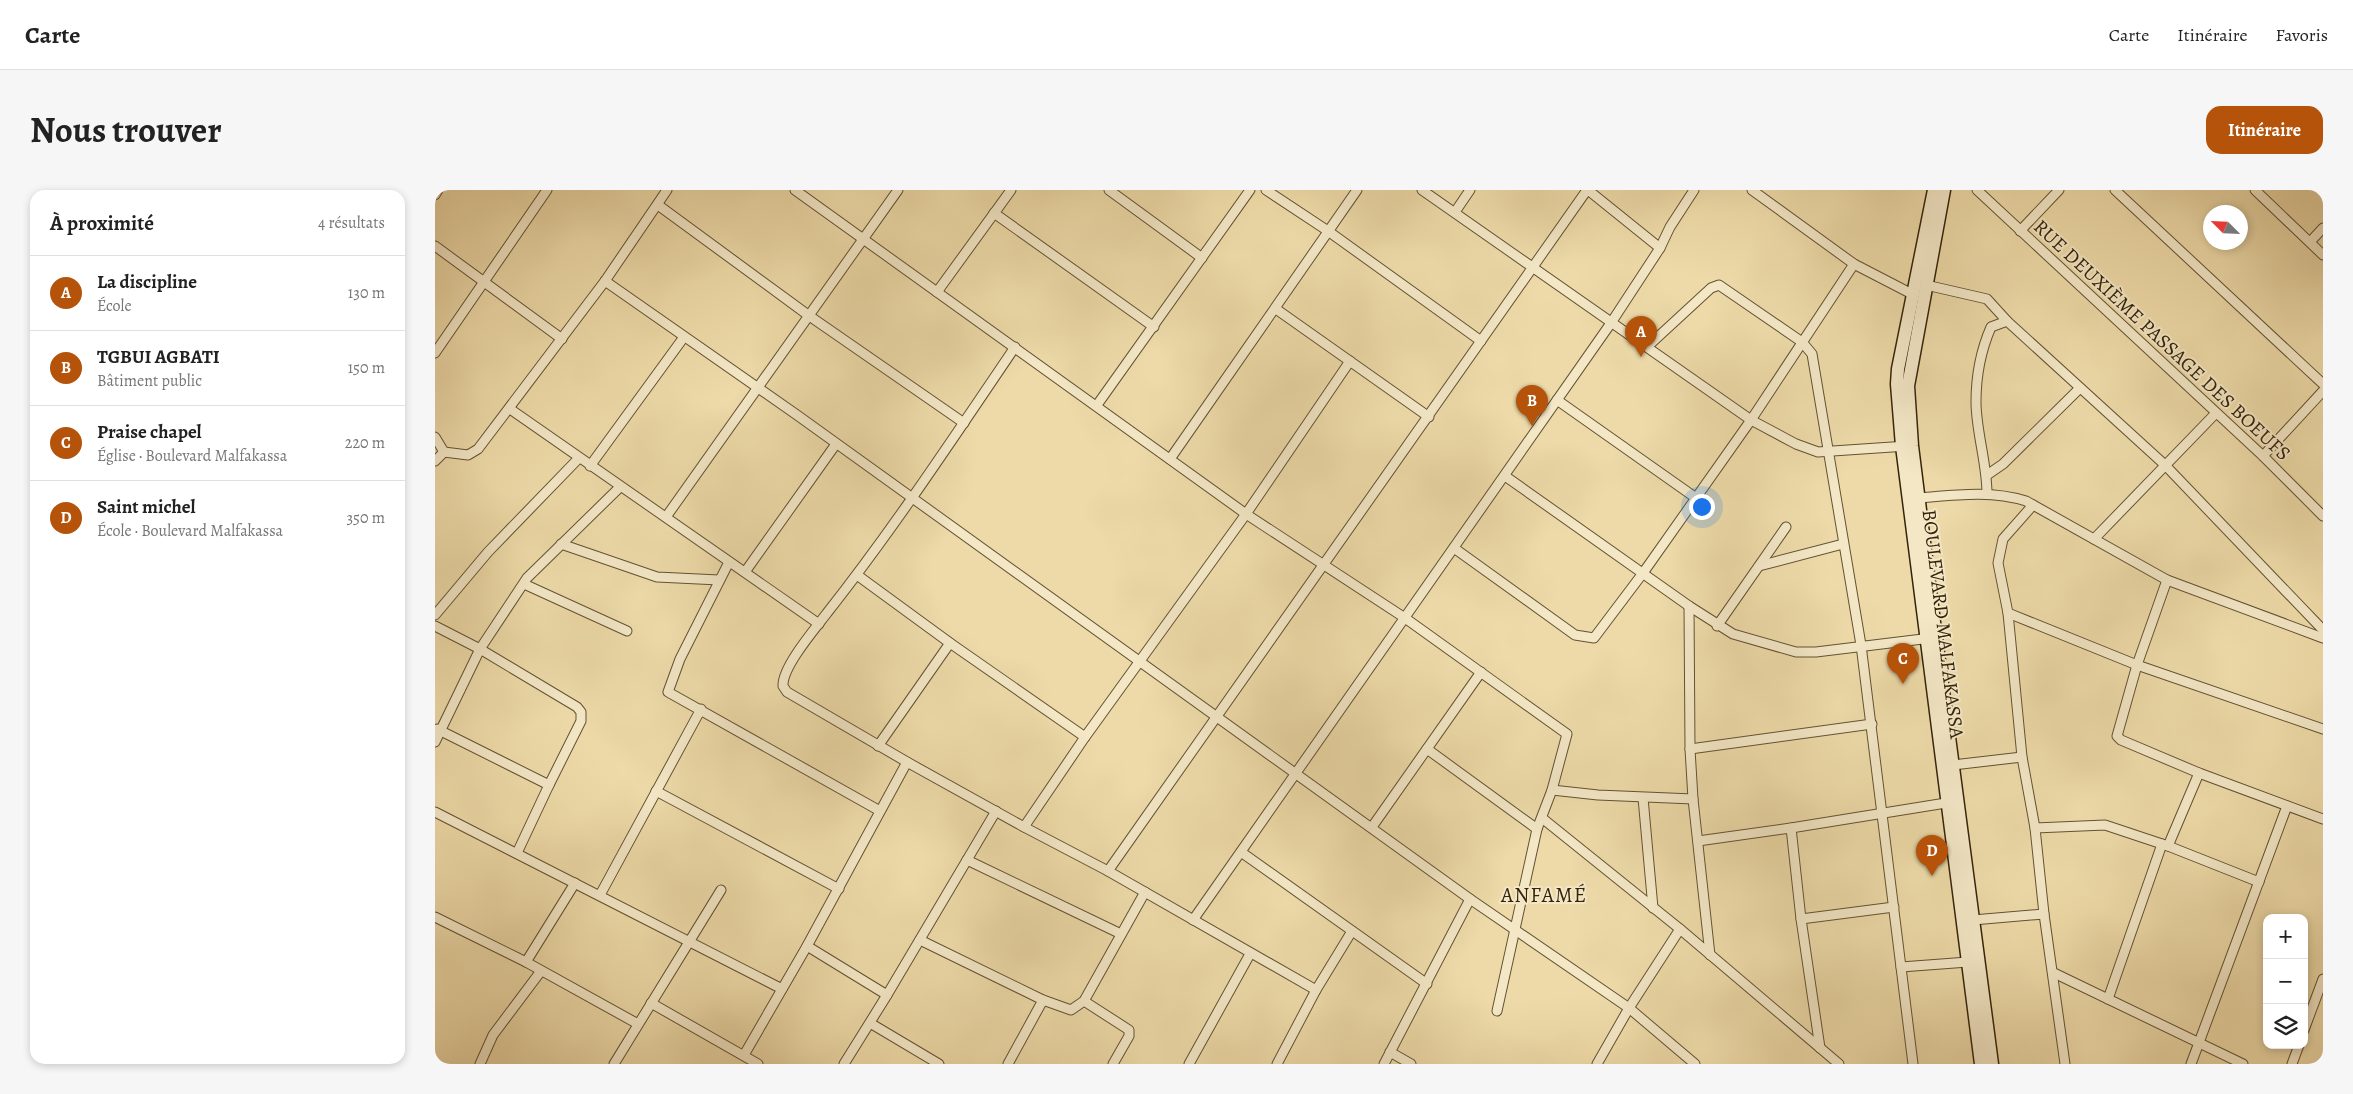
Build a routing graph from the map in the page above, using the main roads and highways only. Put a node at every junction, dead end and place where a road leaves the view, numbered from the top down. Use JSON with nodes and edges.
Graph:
{"nodes":[{"id":1,"x":1934,"y":190,"type":"edge"},
{"id":2,"x":1944,"y":190,"type":"edge"},
{"id":3,"x":1907,"y":446,"type":"junction"},
{"id":4,"x":1931,"y":638,"type":"junction"},
{"id":5,"x":1952,"y":801,"type":"junction"},
{"id":6,"x":1981,"y":1064,"type":"edge"},
{"id":7,"x":1992,"y":1064,"type":"edge"}],
"edges":[{"from":1,"to":3,"type":"main road","name":"BOULEVARD MALFAKASSA"},
{"from":2,"to":3,"type":"main road","name":"BOULEVARD MALFAKASSA"},
{"from":3,"to":4,"type":"main road","name":"BOULEVARD MALFAKASSA"},
{"from":3,"to":4,"type":"main road","name":"BOULEVARD MALFAKASSA"},
{"from":4,"to":5,"type":"main road","name":"BOULEVARD MALFAKASSA"},
{"from":4,"to":5,"type":"main road","name":"BOULEVARD MALFAKASSA"},
{"from":5,"to":6,"type":"main road","name":"BOULEVARD MALFAKASSA"},
{"from":5,"to":7,"type":"main road","name":"BOULEVARD MALFAKASSA"}]}
